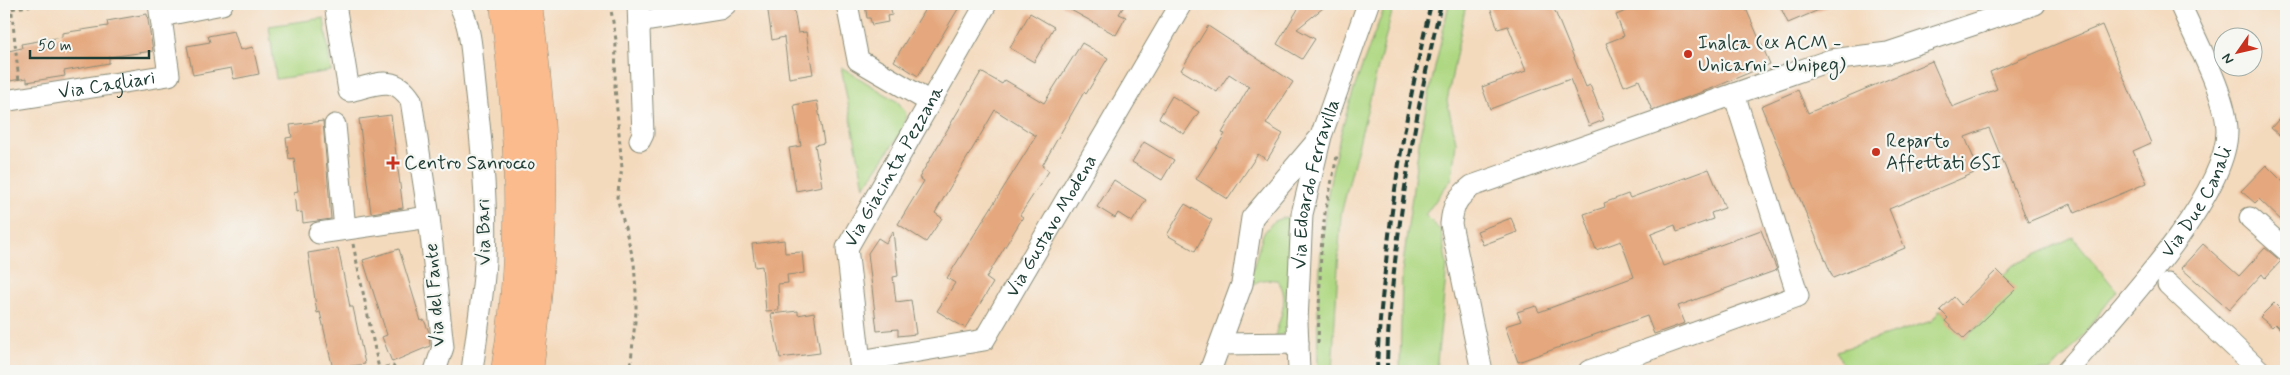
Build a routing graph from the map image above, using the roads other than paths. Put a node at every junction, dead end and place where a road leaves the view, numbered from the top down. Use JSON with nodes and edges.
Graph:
{"nodes":[{"id":1,"x":222,"y":4,"type":"edge"},
{"id":2,"x":335,"y":4,"type":"edge"},
{"id":3,"x":460,"y":4,"type":"edge"},
{"id":4,"x":504,"y":4,"type":"edge"},
{"id":5,"x":528,"y":4,"type":"edge"},
{"id":6,"x":726,"y":4,"type":"edge"},
{"id":7,"x":847,"y":4,"type":"edge"},
{"id":8,"x":986,"y":4,"type":"edge"},
{"id":9,"x":1180,"y":4,"type":"edge"},
{"id":10,"x":1368,"y":4,"type":"edge"},
{"id":11,"x":2035,"y":4,"type":"edge"},
{"id":12,"x":2180,"y":4,"type":"edge"},
{"id":13,"x":160,"y":10,"type":"edge"},
{"id":14,"x":639,"y":13,"type":"edge"},
{"id":15,"x":1734,"y":94,"type":"junction"},
{"id":16,"x":12,"y":99,"type":"edge"},
{"id":17,"x":930,"y":102,"type":"junction"},
{"id":18,"x":335,"y":125,"type":"dead end"},
{"id":19,"x":1321,"y":136,"type":"junction"},
{"id":20,"x":640,"y":140,"type":"dead end"},
{"id":21,"x":429,"y":217,"type":"junction"},
{"id":22,"x":2250,"y":218,"type":"dead end"},
{"id":23,"x":347,"y":229,"type":"junction"},
{"id":24,"x":319,"y":233,"type":"dead end"},
{"id":25,"x":2286,"y":250,"type":"edge"},
{"id":26,"x":2168,"y":284,"type":"dead end"},
{"id":27,"x":1298,"y":343,"type":"junction"},
{"id":28,"x":1221,"y":344,"type":"junction"},
{"id":29,"x":861,"y":366,"type":"edge"},
{"id":30,"x":435,"y":371,"type":"edge"},
{"id":31,"x":472,"y":371,"type":"edge"},
{"id":32,"x":506,"y":371,"type":"edge"},
{"id":33,"x":529,"y":371,"type":"edge"},
{"id":34,"x":1210,"y":371,"type":"edge"},
{"id":35,"x":1300,"y":371,"type":"edge"},
{"id":36,"x":1482,"y":371,"type":"edge"},
{"id":37,"x":1589,"y":371,"type":"edge"},
{"id":38,"x":2067,"y":371,"type":"edge"},
{"id":39,"x":2260,"y":371,"type":"edge"}],
"edges":[{"from":1,"to":13,"type":"street"},
{"from":2,"to":21,"type":"street","name":"Via del Fante"},
{"from":3,"to":31,"type":"street","name":"Via Bari"},
{"from":4,"to":32,"type":"highway"},
{"from":5,"to":33,"type":"highway"},
{"from":6,"to":14,"type":"street"},
{"from":7,"to":17,"type":"street"},
{"from":8,"to":17,"type":"street","name":"Via Giacinta Pezzana"},
{"from":9,"to":29,"type":"street","name":"Via Gustavo Modena"},
{"from":10,"to":19,"type":"street","name":"Via Edoardo Ferravilla"},
{"from":11,"to":15,"type":"street"},
{"from":12,"to":38,"type":"street","name":"Via Due Canali"},
{"from":13,"to":16,"type":"street","name":"Via Cagliari"},
{"from":14,"to":20,"type":"street"},
{"from":15,"to":36,"type":"street"},
{"from":15,"to":37,"type":"street"},
{"from":17,"to":29,"type":"street","name":"Via Giacinta Pezzana"},
{"from":18,"to":23,"type":"street"},
{"from":19,"to":27,"type":"street","name":"Via Edoardo Ferravilla"},
{"from":19,"to":28,"type":"street"},
{"from":21,"to":23,"type":"street","name":"Via del Fante"},
{"from":21,"to":30,"type":"street","name":"Via del Fante"},
{"from":22,"to":25,"type":"street"},
{"from":23,"to":24,"type":"street","name":"Via del Fante"},
{"from":26,"to":39,"type":"street"},
{"from":27,"to":28,"type":"street"},
{"from":27,"to":35,"type":"street","name":"Via Edoardo Ferravilla"},
{"from":28,"to":34,"type":"street"}]}
